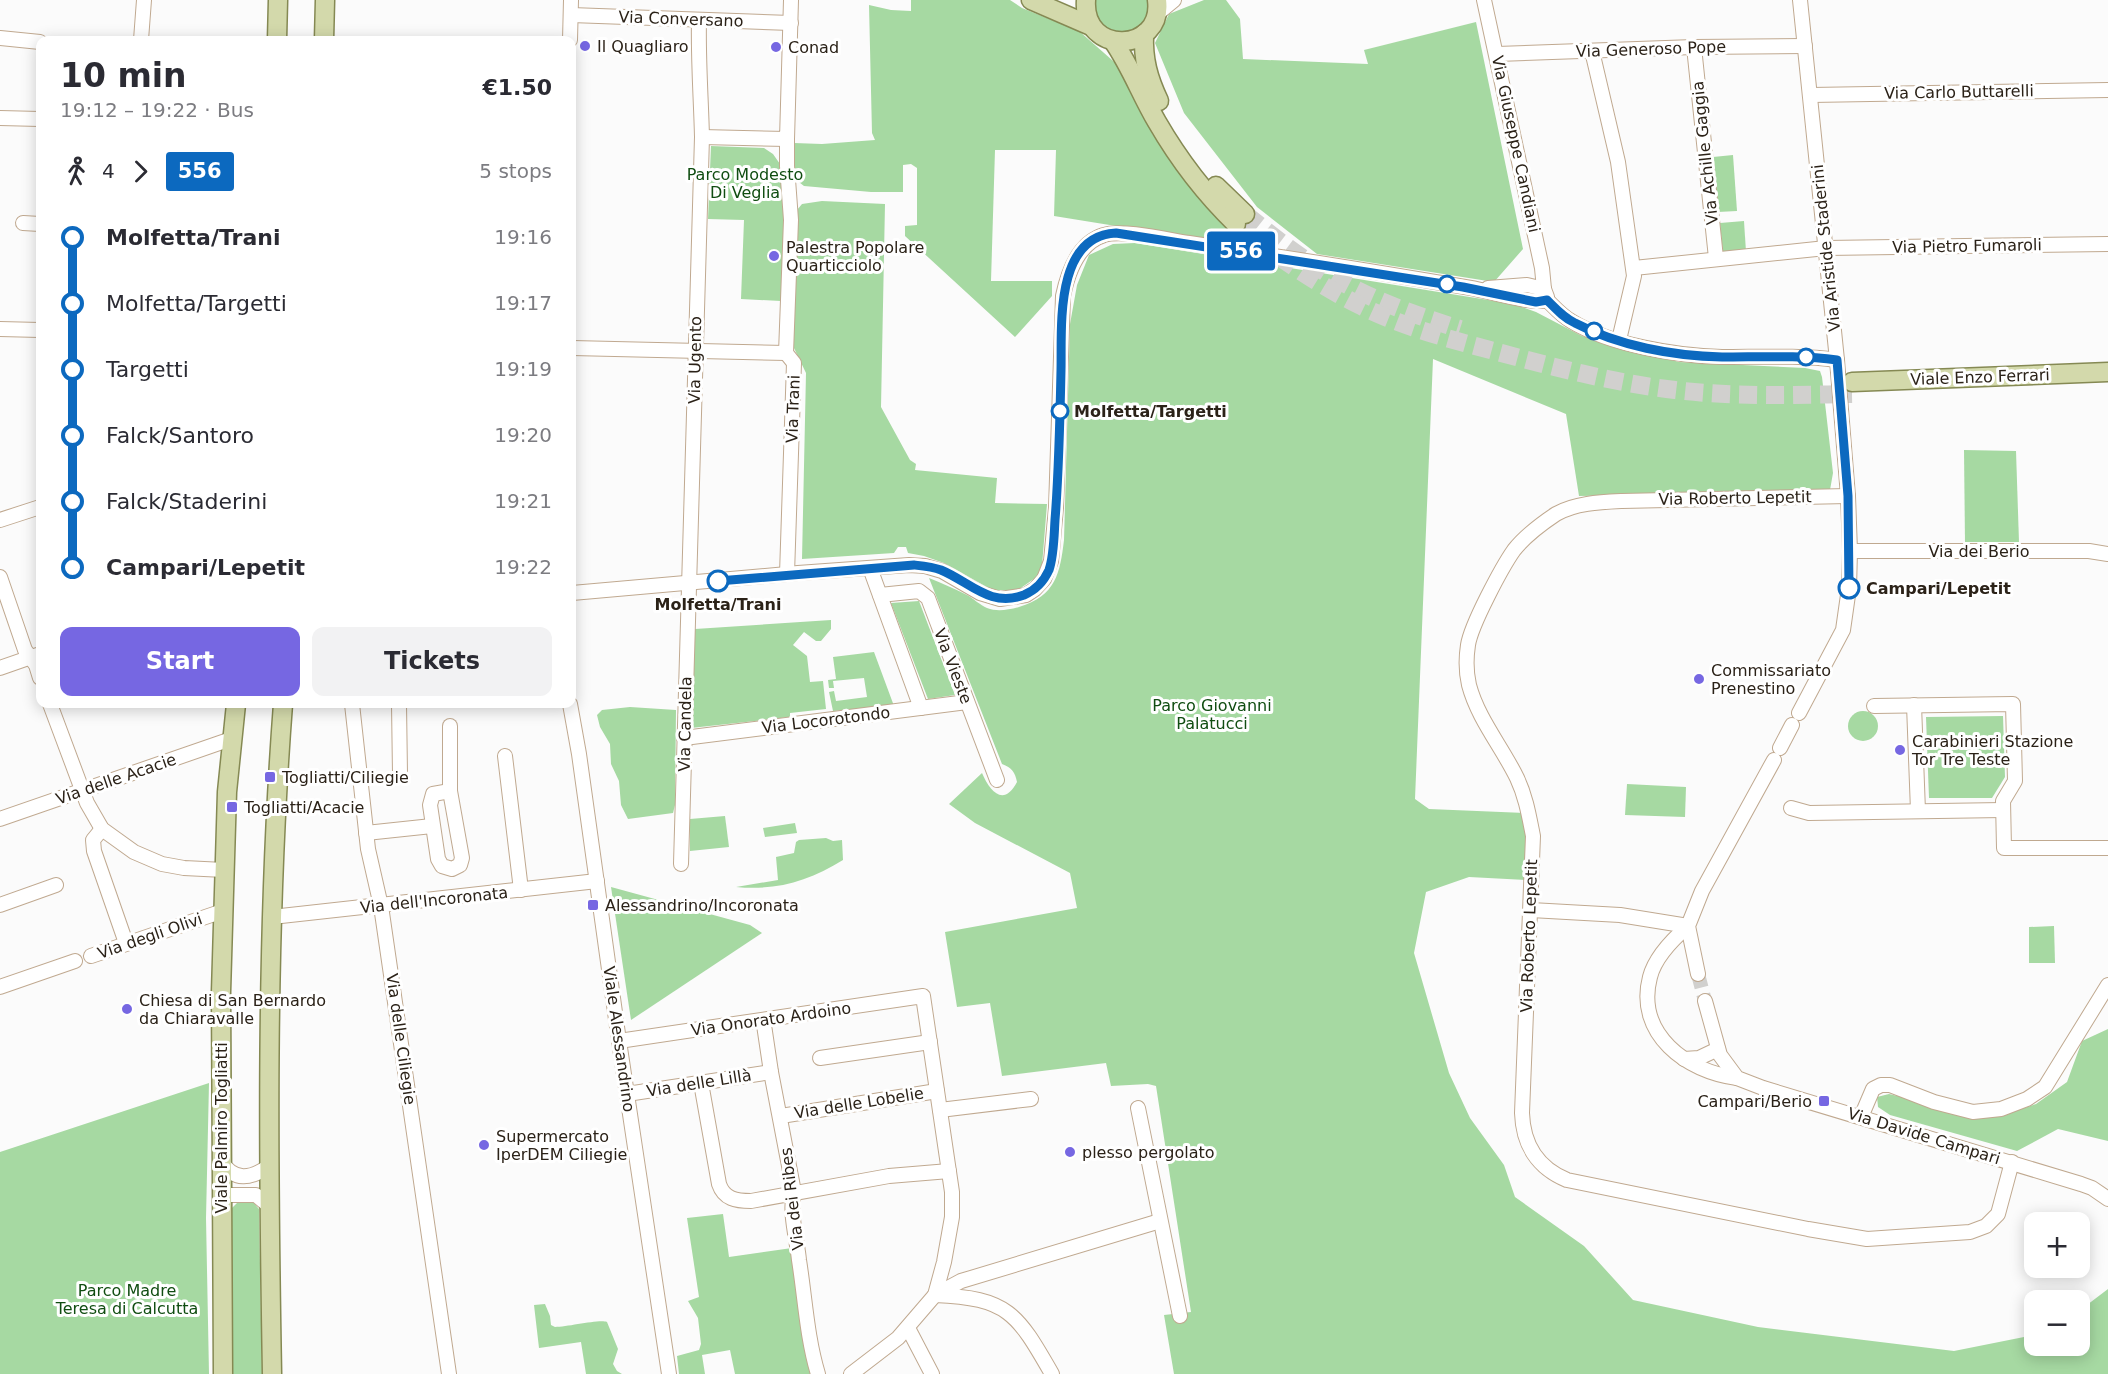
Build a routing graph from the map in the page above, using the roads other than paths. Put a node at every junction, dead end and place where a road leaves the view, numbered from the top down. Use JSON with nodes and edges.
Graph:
{"nodes":[{"id":1,"x":144,"y":0,"type":"edge"},
{"id":2,"x":278,"y":0,"type":"edge"},
{"id":3,"x":325,"y":0,"type":"edge"},
{"id":4,"x":571,"y":0,"type":"edge"},
{"id":5,"x":791,"y":0,"type":"edge"},
{"id":6,"x":1031,"y":0,"type":"edge"},
{"id":7,"x":1037,"y":0,"type":"edge"},
{"id":8,"x":1077,"y":0,"type":"edge"},
{"id":9,"x":1086,"y":0,"type":"edge"},
{"id":10,"x":1174,"y":0,"type":"edge"},
{"id":11,"x":1484,"y":0,"type":"edge"},
{"id":12,"x":1800,"y":0,"type":"edge"},
{"id":13,"x":1157,"y":7,"type":"edge"},
{"id":14,"x":571,"y":15,"type":"junction"},
{"id":15,"x":699,"y":20,"type":"junction"},
{"id":16,"x":790,"y":23,"type":"junction"},
{"id":17,"x":1091,"y":26,"type":"junction"},
{"id":18,"x":1144,"y":34,"type":"junction"},
{"id":19,"x":141,"y":36,"type":"edge"},
{"id":20,"x":277,"y":36,"type":"edge"},
{"id":21,"x":324,"y":36,"type":"edge"},
{"id":22,"x":570,"y":36,"type":"edge"},
{"id":23,"x":0,"y":38,"type":"edge"},
{"id":24,"x":1113,"y":41,"type":"junction"},
{"id":25,"x":36,"y":42,"type":"edge"},
{"id":26,"x":1805,"y":46,"type":"junction"},
{"id":27,"x":1694,"y":47,"type":"junction"},
{"id":28,"x":1592,"y":51,"type":"junction"},
{"id":29,"x":1497,"y":54,"type":"junction"},
{"id":30,"x":2108,"y":90,"type":"edge"},
{"id":31,"x":1811,"y":95,"type":"junction"},
{"id":32,"x":0,"y":118,"type":"edge"},
{"id":33,"x":36,"y":119,"type":"edge"},
{"id":34,"x":702,"y":137,"type":"junction"},
{"id":35,"x":787,"y":139,"type":"junction"},
{"id":36,"x":23,"y":223,"type":"dead end"},
{"id":37,"x":36,"y":224,"type":"edge"},
{"id":38,"x":2108,"y":244,"type":"edge"},
{"id":39,"x":1827,"y":248,"type":"junction"},
{"id":40,"x":1716,"y":258,"type":"junction"},
{"id":41,"x":1634,"y":267,"type":"junction"},
{"id":42,"x":1545,"y":295,"type":"junction"},
{"id":43,"x":0,"y":329,"type":"edge"},
{"id":44,"x":36,"y":330,"type":"edge"},
{"id":45,"x":1619,"y":340,"type":"junction"},
{"id":46,"x":576,"y":348,"type":"edge"},
{"id":47,"x":695,"y":350,"type":"junction"},
{"id":48,"x":786,"y":353,"type":"junction"},
{"id":49,"x":1837,"y":360,"type":"junction"},
{"id":50,"x":2108,"y":372,"type":"edge"},
{"id":51,"x":2108,"y":383,"type":"edge"},
{"id":52,"x":1848,"y":496,"type":"junction"},
{"id":53,"x":36,"y":508,"type":"edge"},
{"id":54,"x":0,"y":520,"type":"edge"},
{"id":55,"x":1850,"y":551,"type":"junction"},
{"id":56,"x":2108,"y":554,"type":"edge"},
{"id":57,"x":870,"y":568,"type":"junction"},
{"id":58,"x":787,"y":574,"type":"junction"},
{"id":59,"x":0,"y":577,"type":"edge"},
{"id":60,"x":688,"y":583,"type":"junction"},
{"id":61,"x":576,"y":593,"type":"edge"},
{"id":62,"x":880,"y":595,"type":"junction"},
{"id":63,"x":35,"y":656,"type":"edge"},
{"id":64,"x":0,"y":668,"type":"edge"},
{"id":65,"x":967,"y":702,"type":"junction"},
{"id":66,"x":1914,"y":705,"type":"junction"},
{"id":67,"x":1874,"y":706,"type":"dead end"},
{"id":68,"x":52,"y":708,"type":"edge"},
{"id":69,"x":235,"y":708,"type":"edge"},
{"id":70,"x":283,"y":708,"type":"edge"},
{"id":71,"x":352,"y":708,"type":"edge"},
{"id":72,"x":399,"y":708,"type":"edge"},
{"id":73,"x":571,"y":708,"type":"edge"},
{"id":74,"x":921,"y":708,"type":"junction"},
{"id":75,"x":1799,"y":712,"type":"dead end"},
{"id":76,"x":1792,"y":725,"type":"dead end"},
{"id":77,"x":450,"y":726,"type":"dead end"},
{"id":78,"x":684,"y":738,"type":"junction"},
{"id":79,"x":231,"y":739,"type":"junction"},
{"id":80,"x":505,"y":756,"type":"dead end"},
{"id":81,"x":400,"y":774,"type":"dead end"},
{"id":82,"x":997,"y":780,"type":"dead end"},
{"id":83,"x":83,"y":791,"type":"junction"},
{"id":84,"x":450,"y":791,"type":"junction"},
{"id":85,"x":1791,"y":808,"type":"dead end"},
{"id":86,"x":2003,"y":810,"type":"junction"},
{"id":87,"x":1918,"y":811,"type":"junction"},
{"id":88,"x":0,"y":819,"type":"edge"},
{"id":89,"x":432,"y":826,"type":"junction"},
{"id":90,"x":102,"y":829,"type":"junction"},
{"id":91,"x":366,"y":833,"type":"junction"},
{"id":92,"x":2108,"y":848,"type":"edge"},
{"id":93,"x":681,"y":864,"type":"dead end"},
{"id":94,"x":217,"y":870,"type":"junction"},
{"id":95,"x":597,"y":881,"type":"junction"},
{"id":96,"x":56,"y":885,"type":"dead end"},
{"id":97,"x":521,"y":890,"type":"junction"},
{"id":98,"x":0,"y":904,"type":"edge"},
{"id":99,"x":381,"y":906,"type":"junction"},
{"id":100,"x":1531,"y":910,"type":"junction"},
{"id":101,"x":217,"y":913,"type":"junction"},
{"id":102,"x":272,"y":917,"type":"junction"},
{"id":103,"x":1688,"y":926,"type":"junction"},
{"id":104,"x":126,"y":943,"type":"junction"},
{"id":105,"x":90,"y":956,"type":"dead end"},
{"id":106,"x":75,"y":961,"type":"dead end"},
{"id":107,"x":1698,"y":974,"type":"tunnel mouth"},
{"id":108,"x":2108,"y":986,"type":"edge"},
{"id":109,"x":0,"y":987,"type":"edge"},
{"id":110,"x":1705,"y":1001,"type":"tunnel mouth"},
{"id":111,"x":764,"y":1025,"type":"dead end"},
{"id":112,"x":619,"y":1041,"type":"junction"},
{"id":113,"x":930,"y":1042,"type":"junction"},
{"id":114,"x":1718,"y":1049,"type":"junction"},
{"id":115,"x":820,"y":1058,"type":"dead end"},
{"id":116,"x":1684,"y":1059,"type":"junction"},
{"id":117,"x":771,"y":1071,"type":"junction"},
{"id":118,"x":1737,"y":1078,"type":"junction"},
{"id":119,"x":702,"y":1083,"type":"junction"},
{"id":120,"x":937,"y":1090,"type":"junction"},
{"id":121,"x":627,"y":1094,"type":"junction"},
{"id":122,"x":1031,"y":1099,"type":"dead end"},
{"id":123,"x":1137,"y":1108,"type":"dead end"},
{"id":124,"x":940,"y":1110,"type":"junction"},
{"id":125,"x":781,"y":1116,"type":"junction"},
{"id":126,"x":1861,"y":1117,"type":"junction"},
{"id":127,"x":221,"y":1161,"type":"junction"},
{"id":128,"x":2012,"y":1162,"type":"junction"},
{"id":129,"x":269,"y":1166,"type":"junction"},
{"id":130,"x":949,"y":1171,"type":"junction"},
{"id":131,"x":794,"y":1192,"type":"junction"},
{"id":132,"x":221,"y":1195,"type":"junction"},
{"id":133,"x":2108,"y":1198,"type":"edge"},
{"id":134,"x":269,"y":1206,"type":"junction"},
{"id":135,"x":1160,"y":1221,"type":"junction"},
{"id":136,"x":935,"y":1295,"type":"junction"},
{"id":137,"x":1180,"y":1316,"type":"dead end"},
{"id":138,"x":908,"y":1328,"type":"junction"},
{"id":139,"x":223,"y":1374,"type":"edge"},
{"id":140,"x":272,"y":1374,"type":"edge"},
{"id":141,"x":449,"y":1374,"type":"edge"},
{"id":142,"x":669,"y":1374,"type":"edge"},
{"id":143,"x":818,"y":1374,"type":"edge"},
{"id":144,"x":851,"y":1374,"type":"edge"},
{"id":145,"x":932,"y":1374,"type":"edge"},
{"id":146,"x":1052,"y":1374,"type":"edge"}],
"edges":[{"from":1,"to":19,"type":"street"},
{"from":2,"to":20,"type":"main road"},
{"from":3,"to":21,"type":"main road"},
{"from":4,"to":14,"type":"street"},
{"from":5,"to":16,"type":"street","name":"Via Trani"},
{"from":6,"to":17,"type":"main road"},
{"from":7,"to":8,"type":"main road"},
{"from":9,"to":17,"type":"main road"},
{"from":10,"to":13,"type":"street"},
{"from":11,"to":29,"type":"street","name":"Via Giuseppe Candiani"},
{"from":12,"to":26,"type":"street","name":"Via Aristide Staderini"},
{"from":13,"to":18,"type":"main road"},
{"from":14,"to":15,"type":"street","name":"Via Conversano"},
{"from":14,"to":22,"type":"street"},
{"from":15,"to":16,"type":"street","name":"Via Conversano"},
{"from":15,"to":34,"type":"street","name":"Via Ugento"},
{"from":16,"to":35,"type":"street","name":"Via Trani"},
{"from":17,"to":24,"type":"main road"},
{"from":18,"to":24,"type":"main road"},
{"from":18,"to":24,"type":"main road"},
{"from":23,"to":25,"type":"street"},
{"from":26,"to":27,"type":"street","name":"Via Generoso Pope"},
{"from":26,"to":31,"type":"street","name":"Via Aristide Staderini"},
{"from":27,"to":28,"type":"street","name":"Via Generoso Pope"},
{"from":27,"to":40,"type":"street","name":"Via Achille Gaggia"},
{"from":28,"to":29,"type":"street","name":"Via Generoso Pope"},
{"from":28,"to":41,"type":"street"},
{"from":29,"to":42,"type":"street","name":"Via Giuseppe Candiani"},
{"from":30,"to":31,"type":"street","name":"Via Carlo Buttarelli"},
{"from":31,"to":39,"type":"street","name":"Via Aristide Staderini"},
{"from":32,"to":33,"type":"street"},
{"from":34,"to":35,"type":"street"},
{"from":34,"to":47,"type":"street","name":"Via Ugento"},
{"from":35,"to":48,"type":"street","name":"Via Trani"},
{"from":36,"to":37,"type":"street"},
{"from":38,"to":39,"type":"street","name":"Via Pietro Fumaroli"},
{"from":39,"to":40,"type":"street","name":"Via Pietro Fumaroli"},
{"from":39,"to":49,"type":"street","name":"Via Aristide Staderini"},
{"from":40,"to":41,"type":"street","name":"Via Pietro Fumaroli"},
{"from":41,"to":45,"type":"street"},
{"from":42,"to":45,"type":"street"},
{"from":42,"to":57,"type":"street"},
{"from":43,"to":44,"type":"street"},
{"from":45,"to":49,"type":"street"},
{"from":46,"to":47,"type":"street"},
{"from":47,"to":48,"type":"street"},
{"from":47,"to":60,"type":"street","name":"Via Ugento"},
{"from":48,"to":58,"type":"street","name":"Via Trani"},
{"from":49,"to":52,"type":"street","name":"Via Aristide Staderini"},
{"from":50,"to":51,"type":"main road","name":"Viale Enzo Ferrari"},
{"from":52,"to":55,"type":"street"},
{"from":52,"to":100,"type":"street","name":"Via Roberto Lepetit"},
{"from":53,"to":54,"type":"street"},
{"from":55,"to":56,"type":"street","name":"Via dei Berio"},
{"from":55,"to":75,"type":"street"},
{"from":57,"to":58,"type":"street"},
{"from":57,"to":62,"type":"street"},
{"from":58,"to":60,"type":"street"},
{"from":59,"to":63,"type":"street"},
{"from":60,"to":61,"type":"street"},
{"from":60,"to":78,"type":"street","name":"Via Candela"},
{"from":62,"to":65,"type":"street","name":"Via Vieste"},
{"from":62,"to":74,"type":"street"},
{"from":63,"to":64,"type":"street"},
{"from":65,"to":74,"type":"street","name":"Via Locorotondo"},
{"from":65,"to":82,"type":"street","name":"Via Vieste"},
{"from":66,"to":67,"type":"street"},
{"from":66,"to":86,"type":"street"},
{"from":66,"to":87,"type":"street"},
{"from":68,"to":83,"type":"street"},
{"from":69,"to":79,"type":"main road","name":"Viale Palmiro Togliatti"},
{"from":70,"to":102,"type":"main road"},
{"from":71,"to":91,"type":"street","name":"Via delle Ciliegie"},
{"from":72,"to":81,"type":"street"},
{"from":73,"to":95,"type":"street","name":"Viale Alessandrino"},
{"from":74,"to":78,"type":"street","name":"Via Locorotondo"},
{"from":76,"to":103,"type":"street","name":"Via Davide Campari"},
{"from":77,"to":84,"type":"street"},
{"from":78,"to":93,"type":"street","name":"Via Candela"},
{"from":79,"to":83,"type":"street","name":"Via delle Acacie"},
{"from":79,"to":94,"type":"main road","name":"Viale Palmiro Togliatti"},
{"from":80,"to":97,"type":"street"},
{"from":83,"to":88,"type":"street","name":"Via delle Acacie"},
{"from":83,"to":90,"type":"street"},
{"from":84,"to":89,"type":"street"},
{"from":84,"to":89,"type":"street"},
{"from":85,"to":87,"type":"street"},
{"from":86,"to":87,"type":"street"},
{"from":86,"to":92,"type":"street"},
{"from":89,"to":91,"type":"street"},
{"from":90,"to":94,"type":"street"},
{"from":90,"to":104,"type":"street"},
{"from":91,"to":99,"type":"street","name":"Via delle Ciliegie"},
{"from":94,"to":101,"type":"main road","name":"Viale Palmiro Togliatti"},
{"from":95,"to":97,"type":"street","name":"Via dell'Incoronata"},
{"from":95,"to":112,"type":"street","name":"Viale Alessandrino"},
{"from":96,"to":98,"type":"street"},
{"from":97,"to":99,"type":"street","name":"Via dell'Incoronata"},
{"from":99,"to":102,"type":"street","name":"Via dell'Incoronata"},
{"from":99,"to":141,"type":"street","name":"Via delle Ciliegie"},
{"from":100,"to":103,"type":"street"},
{"from":100,"to":128,"type":"street","name":"Via Roberto Lepetit"},
{"from":101,"to":104,"type":"street","name":"Via degli Olivi"},
{"from":101,"to":127,"type":"main road","name":"Viale Palmiro Togliatti"},
{"from":102,"to":129,"type":"main road"},
{"from":103,"to":107,"type":"street"},
{"from":103,"to":116,"type":"street","name":"Via Davide Campari"},
{"from":104,"to":105,"type":"street","name":"Via degli Olivi"},
{"from":106,"to":109,"type":"street","name":"Via degli Olivi"},
{"from":108,"to":126,"type":"street"},
{"from":110,"to":114,"type":"street"},
{"from":111,"to":117,"type":"street","name":"Via dei Ribes"},
{"from":112,"to":113,"type":"street","name":"Via Onorato Ardoino"},
{"from":112,"to":121,"type":"street","name":"Viale Alessandrino"},
{"from":113,"to":115,"type":"street"},
{"from":113,"to":120,"type":"street"},
{"from":114,"to":116,"type":"street"},
{"from":114,"to":118,"type":"street"},
{"from":116,"to":118,"type":"street","name":"Via Davide Campari"},
{"from":117,"to":119,"type":"street","name":"Via delle Lillà"},
{"from":117,"to":125,"type":"street","name":"Via dei Ribes"},
{"from":118,"to":126,"type":"street","name":"Via Davide Campari"},
{"from":119,"to":121,"type":"street","name":"Via delle Lillà"},
{"from":119,"to":131,"type":"street"},
{"from":120,"to":124,"type":"street"},
{"from":120,"to":125,"type":"street","name":"Via delle Lobelie"},
{"from":121,"to":142,"type":"street","name":"Viale Alessandrino"},
{"from":122,"to":124,"type":"street"},
{"from":123,"to":135,"type":"street"},
{"from":124,"to":130,"type":"street"},
{"from":125,"to":131,"type":"street","name":"Via dei Ribes"},
{"from":126,"to":128,"type":"street","name":"Via Davide Campari"},
{"from":127,"to":129,"type":"street"},
{"from":127,"to":132,"type":"main road","name":"Viale Palmiro Togliatti"},
{"from":128,"to":133,"type":"street","name":"Via Davide Campari"},
{"from":129,"to":134,"type":"main road"},
{"from":130,"to":131,"type":"street"},
{"from":130,"to":136,"type":"street"},
{"from":131,"to":143,"type":"street","name":"Via dei Ribes"},
{"from":132,"to":134,"type":"street"},
{"from":132,"to":139,"type":"main road","name":"Viale Palmiro Togliatti"},
{"from":134,"to":140,"type":"main road"},
{"from":135,"to":136,"type":"street"},
{"from":135,"to":137,"type":"street"},
{"from":136,"to":138,"type":"street"},
{"from":136,"to":146,"type":"street"},
{"from":138,"to":144,"type":"street"},
{"from":138,"to":145,"type":"street"}]}
